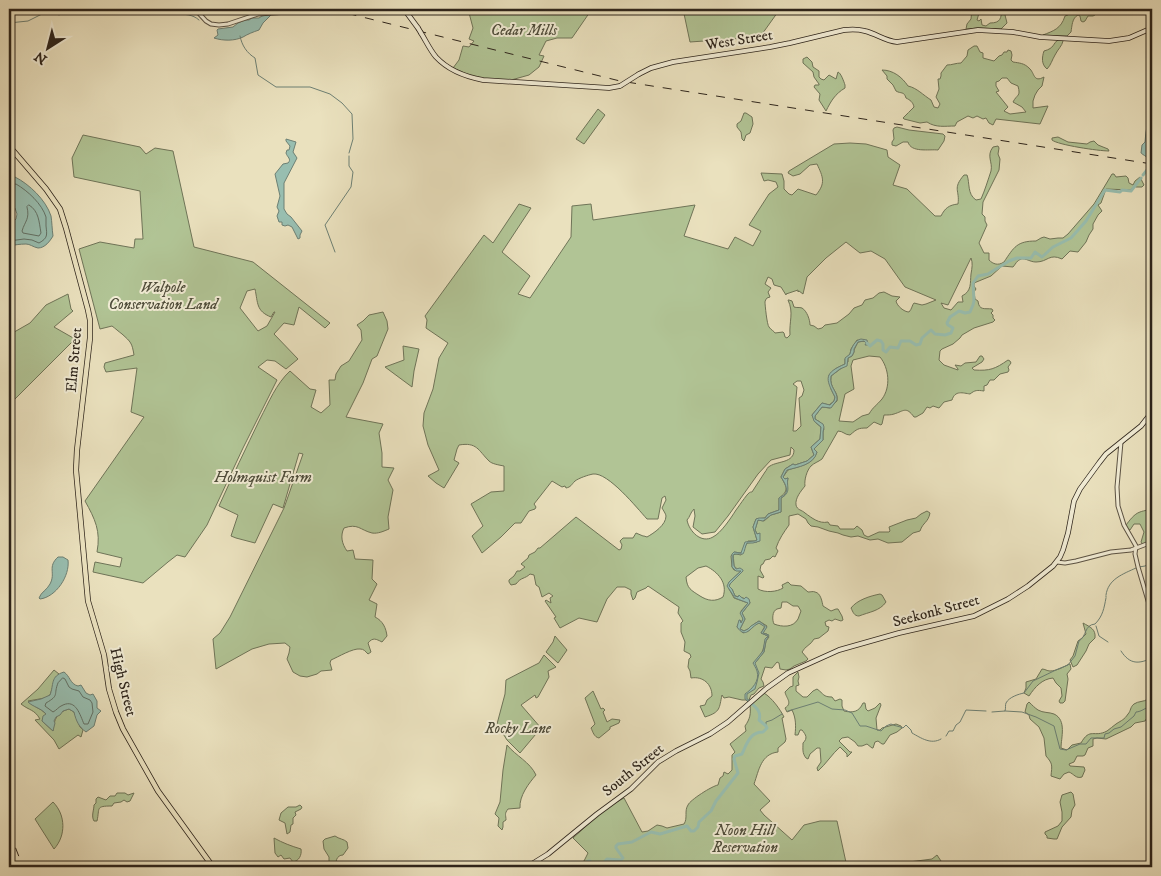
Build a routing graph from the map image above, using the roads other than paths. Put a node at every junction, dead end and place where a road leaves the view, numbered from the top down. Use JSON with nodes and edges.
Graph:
{"nodes":[{"id":1,"x":196,"y":9,"type":"edge"},
{"id":2,"x":303,"y":9,"type":"edge"},
{"id":3,"x":404,"y":9,"type":"edge"},
{"id":4,"x":1152,"y":28,"type":"edge"},
{"id":5,"x":9,"y":146,"type":"edge"},
{"id":6,"x":1152,"y":412,"type":"edge"},
{"id":7,"x":1121,"y":442,"type":"junction"},
{"id":8,"x":79,"y":508,"type":"joint"},
{"id":9,"x":1152,"y":542,"type":"edge"},
{"id":10,"x":1136,"y":548,"type":"junction"},
{"id":11,"x":1057,"y":562,"type":"junction"},
{"id":12,"x":1152,"y":614,"type":"edge"},
{"id":13,"x":781,"y":677,"type":"joint"},
{"id":14,"x":212,"y":867,"type":"edge"},
{"id":15,"x":527,"y":867,"type":"edge"}],
"edges":[{"from":1,"to":2,"type":"street"},
{"from":3,"to":4,"type":"main road","name":"West Street","bridge":true},
{"from":5,"to":8,"type":"main road","name":"Elm Street"},
{"from":6,"to":7,"type":"main road","name":"Seekonk Street"},
{"from":7,"to":10,"type":"street"},
{"from":7,"to":11,"type":"main road","name":"Seekonk Street"},
{"from":8,"to":14,"type":"main road","name":"High Street"},
{"from":9,"to":10,"type":"street"},
{"from":10,"to":11,"type":"street"},
{"from":10,"to":12,"type":"street"},
{"from":11,"to":13,"type":"main road","name":"Seekonk Street"},
{"from":13,"to":15,"type":"main road","name":"South Street"}]}
